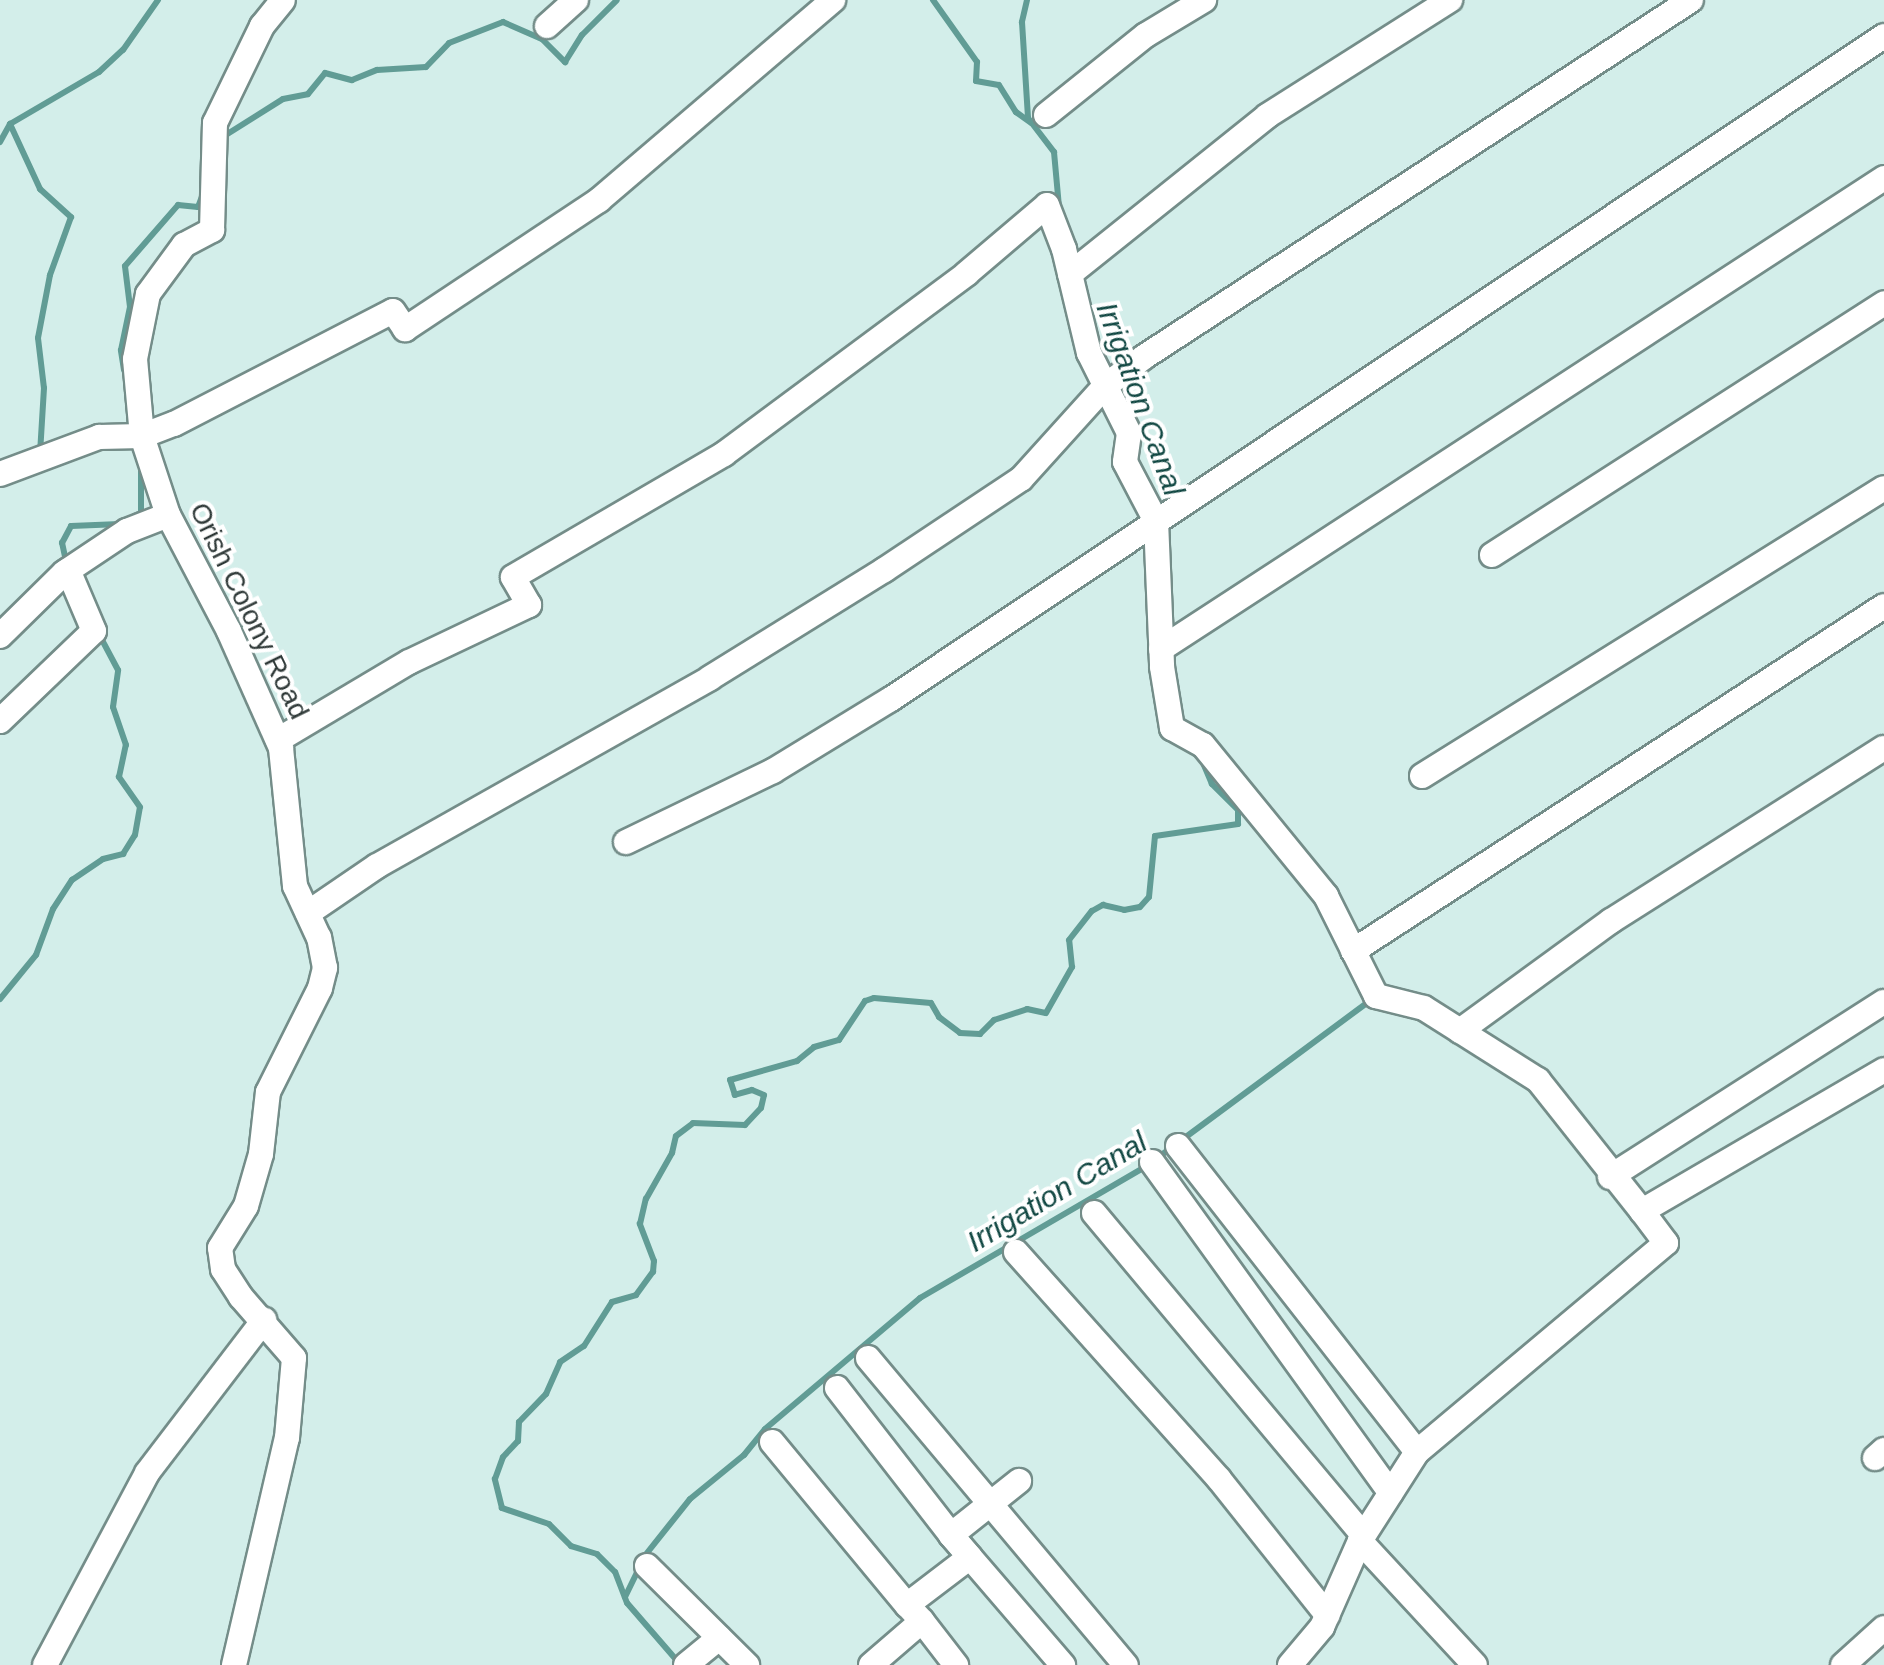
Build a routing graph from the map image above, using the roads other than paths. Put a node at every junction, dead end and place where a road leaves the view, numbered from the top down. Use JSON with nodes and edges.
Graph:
{"nodes":[{"id":1,"x":283,"y":0,"type":"edge"},
{"id":2,"x":576,"y":0,"type":"edge"},
{"id":3,"x":833,"y":0,"type":"edge"},
{"id":4,"x":1204,"y":0,"type":"edge"},
{"id":5,"x":1450,"y":0,"type":"edge"},
{"id":6,"x":1691,"y":0,"type":"edge"},
{"id":7,"x":547,"y":26,"type":"dead end"},
{"id":8,"x":1884,"y":36,"type":"edge"},
{"id":9,"x":1046,"y":115,"type":"dead end"},
{"id":10,"x":1884,"y":178,"type":"edge"},
{"id":11,"x":1070,"y":274,"type":"junction"},
{"id":12,"x":1884,"y":303,"type":"edge"},
{"id":13,"x":1105,"y":386,"type":"junction"},
{"id":14,"x":142,"y":436,"type":"junction"},
{"id":15,"x":0,"y":474,"type":"edge"},
{"id":16,"x":1884,"y":488,"type":"edge"},
{"id":17,"x":168,"y":515,"type":"junction"},
{"id":18,"x":1156,"y":521,"type":"junction"},
{"id":19,"x":1492,"y":555,"type":"dead end"},
{"id":20,"x":68,"y":570,"type":"junction"},
{"id":21,"x":1884,"y":606,"type":"edge"},
{"id":22,"x":0,"y":636,"type":"edge"},
{"id":23,"x":1161,"y":649,"type":"junction"},
{"id":24,"x":0,"y":721,"type":"edge"},
{"id":25,"x":278,"y":740,"type":"junction"},
{"id":26,"x":1884,"y":748,"type":"edge"},
{"id":27,"x":1422,"y":776,"type":"dead end"},
{"id":28,"x":626,"y":842,"type":"dead end"},
{"id":29,"x":308,"y":913,"type":"junction"},
{"id":30,"x":1353,"y":951,"type":"junction"},
{"id":31,"x":1884,"y":1002,"type":"edge"},
{"id":32,"x":1460,"y":1031,"type":"junction"},
{"id":33,"x":1884,"y":1070,"type":"edge"},
{"id":34,"x":1178,"y":1146,"type":"dead end"},
{"id":35,"x":1152,"y":1162,"type":"dead end"},
{"id":36,"x":1610,"y":1177,"type":"junction"},
{"id":37,"x":1642,"y":1211,"type":"junction"},
{"id":38,"x":1094,"y":1213,"type":"dead end"},
{"id":39,"x":1016,"y":1252,"type":"dead end"},
{"id":40,"x":264,"y":1320,"type":"junction"},
{"id":41,"x":868,"y":1358,"type":"dead end"},
{"id":42,"x":837,"y":1388,"type":"dead end"},
{"id":43,"x":772,"y":1442,"type":"dead end"},
{"id":44,"x":1417,"y":1452,"type":"junction"},
{"id":45,"x":1019,"y":1481,"type":"dead end"},
{"id":46,"x":1391,"y":1493,"type":"junction"},
{"id":47,"x":988,"y":1506,"type":"junction"},
{"id":48,"x":951,"y":1535,"type":"junction"},
{"id":49,"x":1361,"y":1538,"type":"junction"},
{"id":50,"x":647,"y":1566,"type":"dead end"},
{"id":51,"x":914,"y":1613,"type":"junction"},
{"id":52,"x":1327,"y":1615,"type":"junction"},
{"id":53,"x":1884,"y":1628,"type":"edge"},
{"id":54,"x":719,"y":1638,"type":"junction"},
{"id":55,"x":45,"y":1665,"type":"edge"},
{"id":56,"x":234,"y":1665,"type":"edge"},
{"id":57,"x":686,"y":1665,"type":"edge"},
{"id":58,"x":747,"y":1665,"type":"edge"},
{"id":59,"x":871,"y":1665,"type":"edge"},
{"id":60,"x":956,"y":1665,"type":"edge"},
{"id":61,"x":1063,"y":1665,"type":"edge"},
{"id":62,"x":1126,"y":1665,"type":"edge"},
{"id":63,"x":1290,"y":1665,"type":"edge"},
{"id":64,"x":1475,"y":1665,"type":"edge"},
{"id":65,"x":1843,"y":1665,"type":"edge"}],
"edges":[{"from":1,"to":14,"type":"street","name":"Orish Colony Road"},
{"from":2,"to":7,"type":"street"},
{"from":3,"to":14,"type":"street"},
{"from":4,"to":9,"type":"street"},
{"from":5,"to":11,"type":"street"},
{"from":6,"to":13,"type":"street"},
{"from":8,"to":18,"type":"street"},
{"from":10,"to":23,"type":"street"},
{"from":11,"to":13,"type":"street"},
{"from":11,"to":25,"type":"street"},
{"from":12,"to":19,"type":"street"},
{"from":13,"to":18,"type":"street"},
{"from":13,"to":29,"type":"street"},
{"from":14,"to":15,"type":"street"},
{"from":14,"to":17,"type":"street","name":"Orish Colony Road"},
{"from":16,"to":27,"type":"street"},
{"from":17,"to":20,"type":"street"},
{"from":17,"to":25,"type":"street","name":"Orish Colony Road"},
{"from":18,"to":23,"type":"street"},
{"from":18,"to":28,"type":"street"},
{"from":20,"to":22,"type":"street"},
{"from":20,"to":24,"type":"street"},
{"from":21,"to":30,"type":"street"},
{"from":23,"to":30,"type":"street"},
{"from":25,"to":29,"type":"street","name":"Orish Colony Road"},
{"from":26,"to":32,"type":"street"},
{"from":29,"to":40,"type":"street","name":"Orish Colony Road"},
{"from":30,"to":32,"type":"street"},
{"from":31,"to":36,"type":"street"},
{"from":32,"to":36,"type":"street"},
{"from":33,"to":37,"type":"street"},
{"from":34,"to":44,"type":"street"},
{"from":35,"to":46,"type":"street"},
{"from":36,"to":37,"type":"street"},
{"from":37,"to":44,"type":"street"},
{"from":38,"to":49,"type":"street"},
{"from":39,"to":52,"type":"street"},
{"from":40,"to":55,"type":"street"},
{"from":40,"to":56,"type":"street","name":"Orish Colony Road"},
{"from":41,"to":47,"type":"street"},
{"from":42,"to":48,"type":"street"},
{"from":43,"to":51,"type":"street"},
{"from":44,"to":46,"type":"street"},
{"from":45,"to":47,"type":"street"},
{"from":46,"to":49,"type":"street"},
{"from":47,"to":48,"type":"street"},
{"from":47,"to":62,"type":"street"},
{"from":48,"to":51,"type":"street"},
{"from":48,"to":61,"type":"street"},
{"from":49,"to":52,"type":"street"},
{"from":49,"to":64,"type":"street"},
{"from":50,"to":54,"type":"street"},
{"from":51,"to":59,"type":"street"},
{"from":51,"to":60,"type":"street"},
{"from":52,"to":63,"type":"street"},
{"from":53,"to":65,"type":"street"},
{"from":54,"to":57,"type":"street"},
{"from":54,"to":58,"type":"street"}]}
